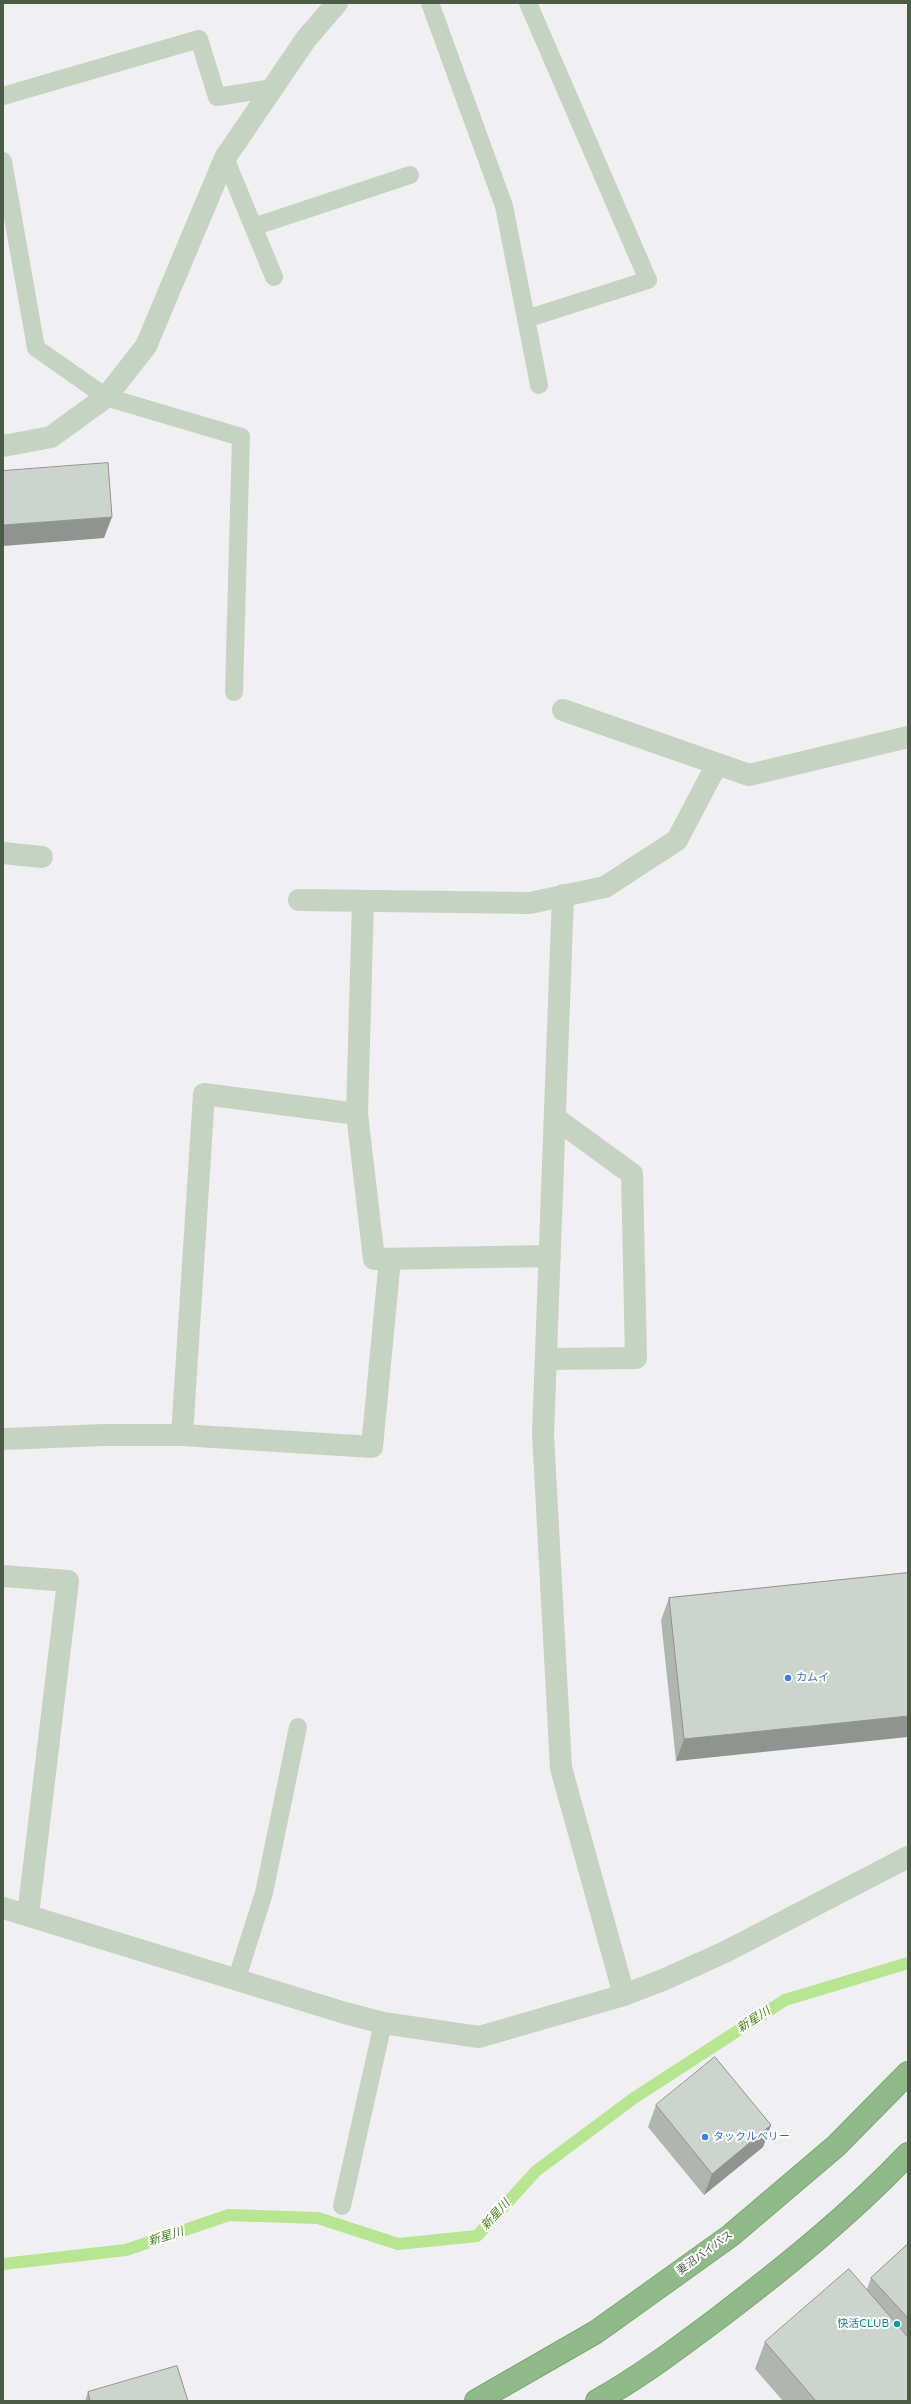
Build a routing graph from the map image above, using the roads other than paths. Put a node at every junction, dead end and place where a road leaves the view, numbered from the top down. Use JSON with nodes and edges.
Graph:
{"nodes":[{"id":1,"x":337,"y":3,"type":"edge"},
{"id":2,"x":430,"y":3,"type":"edge"},
{"id":3,"x":528,"y":3,"type":"edge"},
{"id":4,"x":273,"y":88,"type":"junction"},
{"id":5,"x":3,"y":96,"type":"edge"},
{"id":6,"x":225,"y":158,"type":"junction"},
{"id":7,"x":3,"y":161,"type":"edge"},
{"id":8,"x":410,"y":175,"type":"dead end"},
{"id":9,"x":253,"y":227,"type":"junction"},
{"id":10,"x":274,"y":277,"type":"dead end"},
{"id":11,"x":526,"y":319,"type":"junction"},
{"id":12,"x":539,"y":385,"type":"dead end"},
{"id":13,"x":106,"y":397,"type":"junction"},
{"id":14,"x":3,"y":446,"type":"edge"},
{"id":15,"x":234,"y":692,"type":"dead end"},
{"id":16,"x":563,"y":710,"type":"dead end"},
{"id":17,"x":908,"y":737,"type":"edge"},
{"id":18,"x":717,"y":764,"type":"junction"},
{"id":19,"x":3,"y":853,"type":"edge"},
{"id":20,"x":42,"y":857,"type":"dead end"},
{"id":21,"x":563,"y":895,"type":"junction"},
{"id":22,"x":299,"y":900,"type":"dead end"},
{"id":23,"x":363,"y":901,"type":"junction"},
{"id":24,"x":356,"y":1114,"type":"junction"},
{"id":25,"x":555,"y":1118,"type":"junction"},
{"id":26,"x":550,"y":1256,"type":"junction"},
{"id":27,"x":390,"y":1259,"type":"junction"},
{"id":28,"x":546,"y":1359,"type":"junction"},
{"id":29,"x":182,"y":1435,"type":"junction"},
{"id":30,"x":3,"y":1439,"type":"edge"},
{"id":31,"x":3,"y":1576,"type":"edge"},
{"id":32,"x":298,"y":1726,"type":"dead end"},
{"id":33,"x":908,"y":1857,"type":"edge"},
{"id":34,"x":3,"y":1908,"type":"edge"},
{"id":35,"x":28,"y":1915,"type":"junction"},
{"id":36,"x":236,"y":1981,"type":"junction"},
{"id":37,"x":624,"y":1995,"type":"junction"},
{"id":38,"x":383,"y":2023,"type":"junction"},
{"id":39,"x":908,"y":2073,"type":"edge"},
{"id":40,"x":908,"y":2154,"type":"edge"},
{"id":41,"x":342,"y":2206,"type":"dead end"},
{"id":42,"x":476,"y":2401,"type":"edge"},
{"id":43,"x":597,"y":2401,"type":"edge"}],
"edges":[{"from":1,"to":4,"type":"street"},
{"from":2,"to":11,"type":"lane"},
{"from":3,"to":11,"type":"lane"},
{"from":4,"to":5,"type":"lane"},
{"from":4,"to":6,"type":"street"},
{"from":6,"to":9,"type":"lane"},
{"from":6,"to":13,"type":"street"},
{"from":7,"to":13,"type":"lane"},
{"from":8,"to":9,"type":"lane"},
{"from":9,"to":10,"type":"lane"},
{"from":11,"to":12,"type":"lane"},
{"from":13,"to":14,"type":"street"},
{"from":13,"to":15,"type":"lane"},
{"from":16,"to":18,"type":"street"},
{"from":17,"to":18,"type":"street"},
{"from":18,"to":21,"type":"street"},
{"from":19,"to":20,"type":"street"},
{"from":21,"to":23,"type":"street"},
{"from":21,"to":25,"type":"street"},
{"from":22,"to":23,"type":"street"},
{"from":23,"to":24,"type":"street"},
{"from":24,"to":27,"type":"street"},
{"from":24,"to":29,"type":"street"},
{"from":25,"to":26,"type":"street"},
{"from":25,"to":28,"type":"street"},
{"from":26,"to":27,"type":"street"},
{"from":26,"to":28,"type":"street"},
{"from":27,"to":29,"type":"street"},
{"from":28,"to":37,"type":"street"},
{"from":29,"to":30,"type":"street"},
{"from":31,"to":35,"type":"street"},
{"from":32,"to":36,"type":"lane"},
{"from":33,"to":37,"type":"street"},
{"from":34,"to":35,"type":"street"},
{"from":35,"to":36,"type":"street"},
{"from":36,"to":38,"type":"street"},
{"from":37,"to":38,"type":"street"},
{"from":38,"to":41,"type":"lane"},
{"from":39,"to":42,"type":"highway","name":"妻沼バイパス"},
{"from":40,"to":43,"type":"highway"}]}
